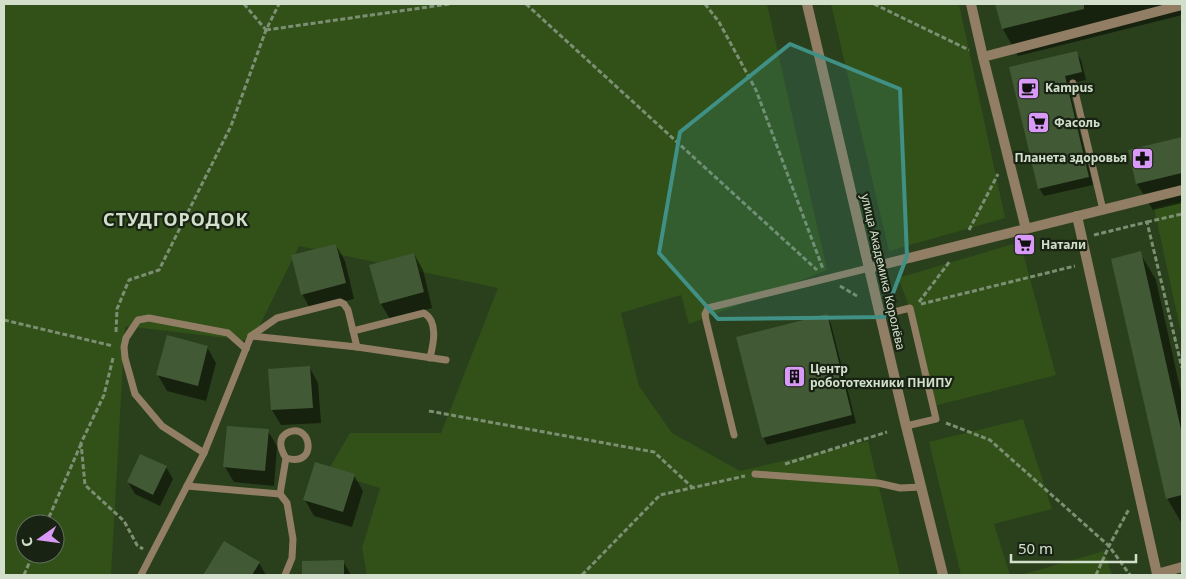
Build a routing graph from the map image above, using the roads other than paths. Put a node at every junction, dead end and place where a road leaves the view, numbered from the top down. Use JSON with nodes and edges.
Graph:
{"nodes":[{"id":1,"x":806,"y":4,"type":"edge"},
{"id":2,"x":971,"y":4,"type":"edge"},
{"id":3,"x":1182,"y":5,"type":"edge"},
{"id":4,"x":983,"y":57,"type":"junction"},
{"id":5,"x":1073,"y":83,"type":"dead end"},
{"id":6,"x":1182,"y":190,"type":"edge"},
{"id":7,"x":1103,"y":210,"type":"junction"},
{"id":8,"x":1077,"y":216,"type":"junction"},
{"id":9,"x":1026,"y":229,"type":"junction"},
{"id":10,"x":869,"y":268,"type":"junction"},
{"id":11,"x":894,"y":312,"type":"dead end"},
{"id":12,"x":353,"y":331,"type":"junction"},
{"id":13,"x":251,"y":336,"type":"junction"},
{"id":14,"x":357,"y":347,"type":"junction"},
{"id":15,"x":246,"y":349,"type":"junction"},
{"id":16,"x":430,"y":358,"type":"junction"},
{"id":17,"x":446,"y":360,"type":"dead end"},
{"id":18,"x":906,"y":426,"type":"junction"},
{"id":19,"x":734,"y":435,"type":"dead end"},
{"id":20,"x":204,"y":453,"type":"junction"},
{"id":21,"x":286,"y":458,"type":"junction"},
{"id":22,"x":755,"y":474,"type":"road end"},
{"id":23,"x":187,"y":486,"type":"junction"},
{"id":24,"x":922,"y":487,"type":"junction"},
{"id":25,"x":280,"y":494,"type":"junction"},
{"id":26,"x":1182,"y":568,"type":"edge"},
{"id":27,"x":1157,"y":574,"type":"edge"},
{"id":28,"x":141,"y":575,"type":"edge"},
{"id":29,"x":285,"y":575,"type":"edge"},
{"id":30,"x":943,"y":575,"type":"edge"}],
"edges":[{"from":1,"to":10,"type":"street","name":"улица Академика Королёва"},
{"from":2,"to":4,"type":"street"},
{"from":3,"to":4,"type":"street"},
{"from":4,"to":9,"type":"street"},
{"from":5,"to":7,"type":"lane"},
{"from":6,"to":7,"type":"street"},
{"from":7,"to":8,"type":"street"},
{"from":8,"to":9,"type":"street"},
{"from":8,"to":27,"type":"street"},
{"from":9,"to":10,"type":"street"},
{"from":10,"to":18,"type":"street","name":"улица Академика Королёва"},
{"from":10,"to":19,"type":"lane"},
{"from":11,"to":18,"type":"lane"},
{"from":12,"to":13,"type":"lane"},
{"from":12,"to":14,"type":"lane"},
{"from":12,"to":16,"type":"lane"},
{"from":13,"to":14,"type":"lane"},
{"from":13,"to":15,"type":"lane"},
{"from":14,"to":16,"type":"lane"},
{"from":15,"to":20,"type":"lane"},
{"from":15,"to":20,"type":"lane"},
{"from":16,"to":17,"type":"lane"},
{"from":18,"to":24,"type":"street","name":"улица Академика Королёва"},
{"from":20,"to":23,"type":"lane"},
{"from":21,"to":21,"type":"lane"},
{"from":21,"to":25,"type":"lane"},
{"from":22,"to":24,"type":"lane"},
{"from":23,"to":25,"type":"lane"},
{"from":23,"to":28,"type":"lane"},
{"from":24,"to":30,"type":"street","name":"улица Академика Королёва"},
{"from":25,"to":29,"type":"lane"},
{"from":26,"to":27,"type":"street"}]}
